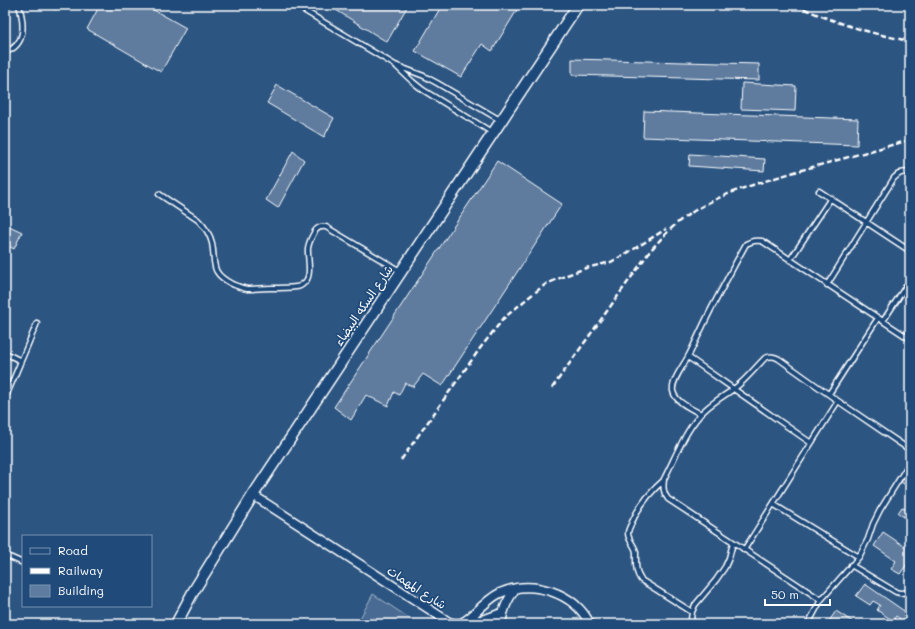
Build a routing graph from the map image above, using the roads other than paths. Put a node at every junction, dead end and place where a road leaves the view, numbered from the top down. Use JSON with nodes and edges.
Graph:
{"nodes":[{"id":1,"x":19,"y":5,"type":"edge"},
{"id":2,"x":295,"y":5,"type":"edge"},
{"id":3,"x":578,"y":5,"type":"edge"},
{"id":4,"x":5,"y":52,"type":"edge"},
{"id":5,"x":395,"y":65,"type":"junction"},
{"id":6,"x":501,"y":121,"type":"junction"},
{"id":7,"x":493,"y":134,"type":"junction"},
{"id":8,"x":910,"y":174,"type":"edge"},
{"id":9,"x":819,"y":191,"type":"dead end"},
{"id":10,"x":159,"y":194,"type":"dead end"},
{"id":11,"x":831,"y":198,"type":"junction"},
{"id":12,"x":866,"y":222,"type":"junction"},
{"id":13,"x":910,"y":251,"type":"edge"},
{"id":14,"x":790,"y":260,"type":"junction"},
{"id":15,"x":401,"y":272,"type":"junction"},
{"id":16,"x":910,"y":280,"type":"edge"},
{"id":17,"x":827,"y":285,"type":"junction"},
{"id":18,"x":878,"y":318,"type":"junction"},
{"id":19,"x":883,"y":321,"type":"junction"},
{"id":20,"x":37,"y":323,"type":"dead end"},
{"id":21,"x":910,"y":339,"type":"edge"},
{"id":22,"x":5,"y":352,"type":"edge"},
{"id":23,"x":688,"y":357,"type":"junction"},
{"id":24,"x":21,"y":361,"type":"junction"},
{"id":25,"x":734,"y":389,"type":"junction"},
{"id":26,"x":829,"y":394,"type":"junction"},
{"id":27,"x":5,"y":399,"type":"edge"},
{"id":28,"x":838,"y":401,"type":"junction"},
{"id":29,"x":701,"y":414,"type":"junction"},
{"id":30,"x":811,"y":443,"type":"junction"},
{"id":31,"x":910,"y":450,"type":"edge"},
{"id":32,"x":910,"y":462,"type":"edge"},
{"id":33,"x":664,"y":480,"type":"junction"},
{"id":34,"x":253,"y":495,"type":"junction"},
{"id":35,"x":773,"y":504,"type":"junction"},
{"id":36,"x":732,"y":543,"type":"junction"},
{"id":37,"x":744,"y":550,"type":"junction"},
{"id":38,"x":5,"y":555,"type":"edge"},
{"id":39,"x":859,"y":557,"type":"junction"},
{"id":40,"x":22,"y":563,"type":"edge"},
{"id":41,"x":851,"y":565,"type":"junction"},
{"id":42,"x":515,"y":589,"type":"junction"},
{"id":43,"x":910,"y":591,"type":"edge"},
{"id":44,"x":821,"y":600,"type":"junction"},
{"id":45,"x":692,"y":612,"type":"junction"},
{"id":46,"x":502,"y":613,"type":"junction"},
{"id":47,"x":468,"y":619,"type":"junction"},
{"id":48,"x":176,"y":624,"type":"edge"},
{"id":49,"x":501,"y":624,"type":"edge"},
{"id":50,"x":590,"y":624,"type":"edge"},
{"id":51,"x":694,"y":624,"type":"edge"},
{"id":52,"x":808,"y":624,"type":"edge"}],
"edges":[{"from":1,"to":4,"type":"lane"},
{"from":2,"to":5,"type":"lane"},
{"from":3,"to":6,"type":"street","name":"شارع السكه البيضاء"},
{"from":5,"to":6,"type":"lane"},
{"from":5,"to":7,"type":"lane"},
{"from":6,"to":7,"type":"street","name":"شارع السكه البيضاء"},
{"from":7,"to":15,"type":"street","name":"شارع السكه البيضاء"},
{"from":8,"to":12,"type":"lane"},
{"from":9,"to":11,"type":"lane"},
{"from":10,"to":15,"type":"lane"},
{"from":11,"to":12,"type":"lane"},
{"from":11,"to":14,"type":"lane"},
{"from":12,"to":13,"type":"lane"},
{"from":12,"to":17,"type":"lane"},
{"from":14,"to":17,"type":"lane"},
{"from":14,"to":23,"type":"lane"},
{"from":15,"to":34,"type":"street","name":"شارع السكه البيضاء"},
{"from":16,"to":19,"type":"lane"},
{"from":17,"to":18,"type":"lane"},
{"from":18,"to":19,"type":"lane"},
{"from":18,"to":26,"type":"lane"},
{"from":19,"to":21,"type":"lane"},
{"from":20,"to":24,"type":"lane"},
{"from":22,"to":24,"type":"lane"},
{"from":23,"to":25,"type":"lane"},
{"from":23,"to":29,"type":"lane"},
{"from":24,"to":27,"type":"lane"},
{"from":25,"to":26,"type":"lane"},
{"from":25,"to":29,"type":"lane"},
{"from":25,"to":30,"type":"lane"},
{"from":26,"to":28,"type":"lane"},
{"from":28,"to":30,"type":"lane"},
{"from":28,"to":31,"type":"lane"},
{"from":29,"to":33,"type":"lane"},
{"from":30,"to":35,"type":"lane"},
{"from":32,"to":39,"type":"lane"},
{"from":33,"to":36,"type":"lane"},
{"from":33,"to":45,"type":"lane"},
{"from":34,"to":47,"type":"street","name":"شارع المهمات"},
{"from":34,"to":48,"type":"street","name":"شارع السكه البيضاء"},
{"from":35,"to":37,"type":"lane"},
{"from":35,"to":39,"type":"lane"},
{"from":36,"to":37,"type":"lane"},
{"from":36,"to":45,"type":"lane"},
{"from":37,"to":44,"type":"lane"},
{"from":38,"to":40,"type":"lane"},
{"from":39,"to":41,"type":"lane"},
{"from":41,"to":43,"type":"lane"},
{"from":41,"to":44,"type":"lane"},
{"from":42,"to":46,"type":"street"},
{"from":42,"to":47,"type":"street"},
{"from":42,"to":50,"type":"street"},
{"from":44,"to":52,"type":"lane"},
{"from":45,"to":51,"type":"lane"},
{"from":46,"to":47,"type":"street","name":"شارع المهمات"},
{"from":46,"to":49,"type":"street"}]}
